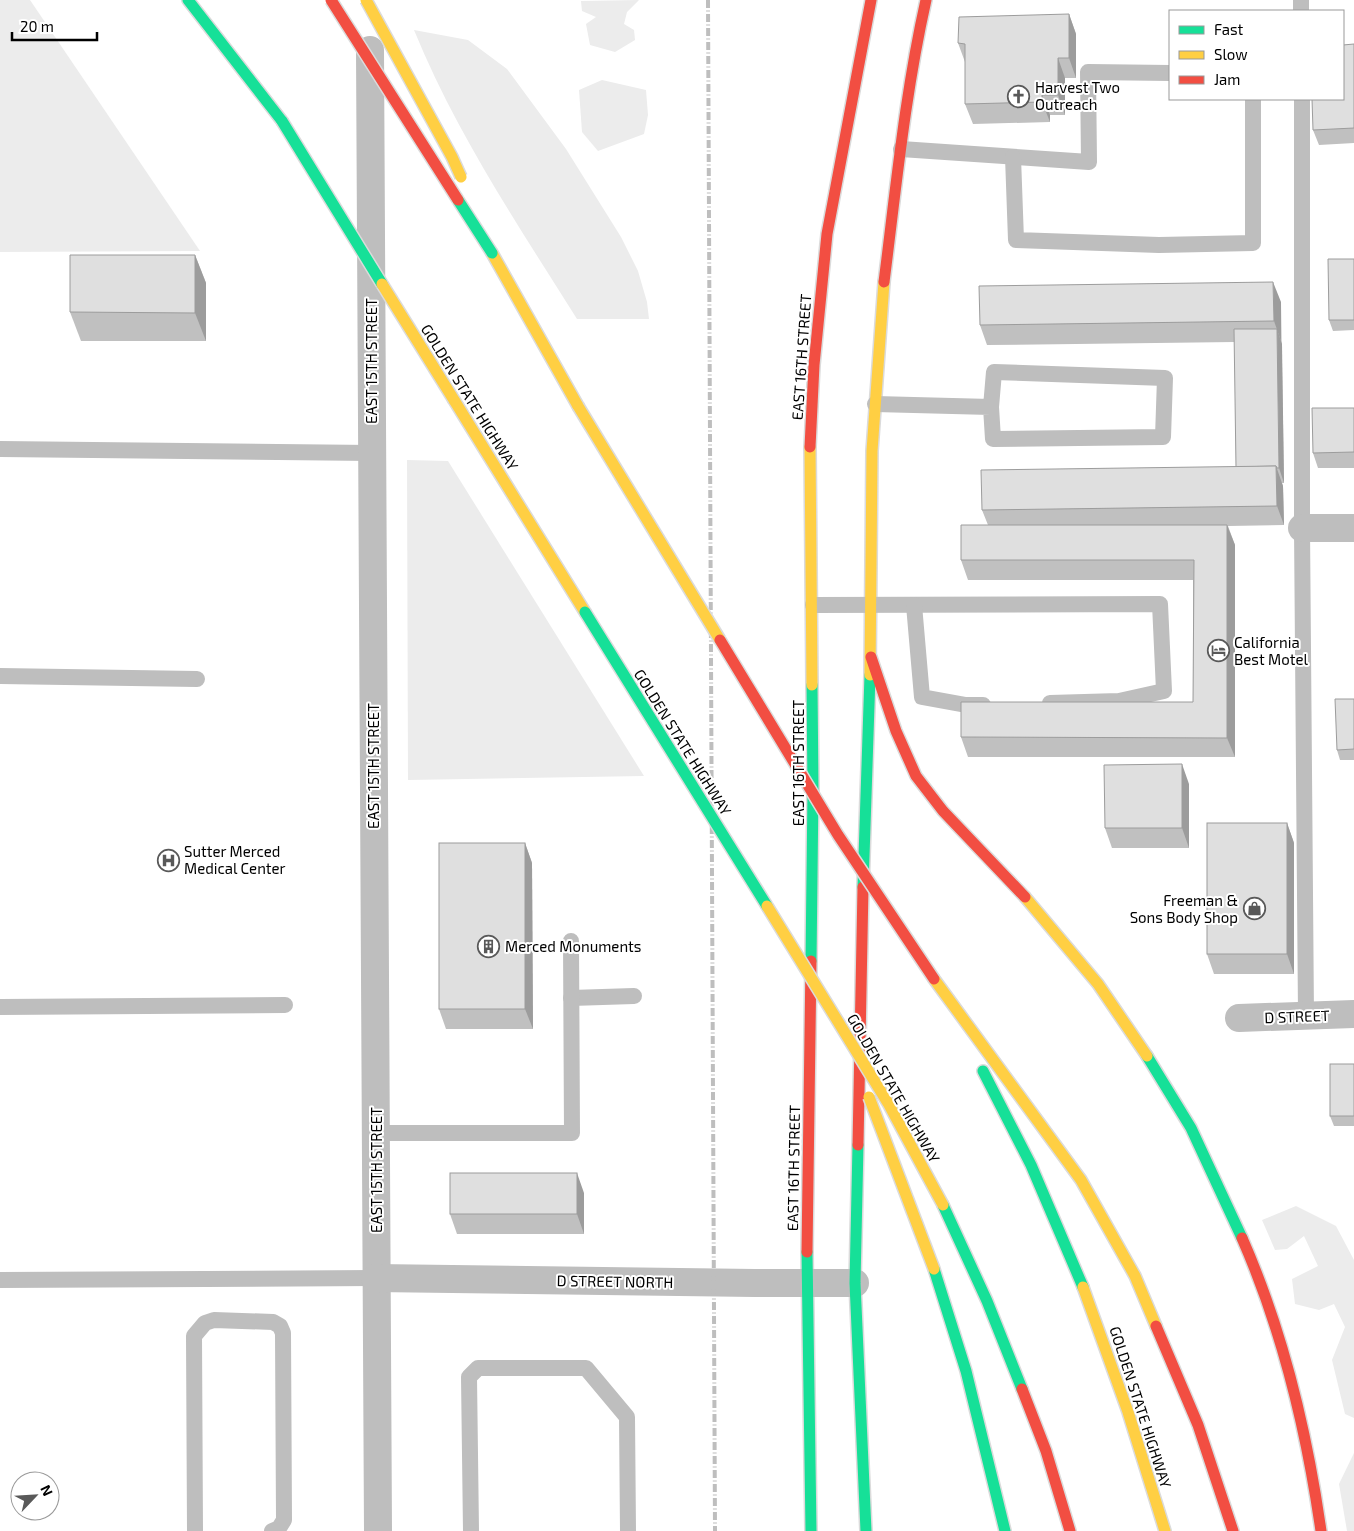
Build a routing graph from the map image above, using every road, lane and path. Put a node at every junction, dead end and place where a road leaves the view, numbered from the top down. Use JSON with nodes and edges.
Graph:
{"nodes":[{"id":1,"x":188,"y":0,"type":"edge"},
{"id":2,"x":331,"y":0,"type":"edge"},
{"id":3,"x":366,"y":0,"type":"edge"},
{"id":4,"x":370,"y":0,"type":"edge"},
{"id":5,"x":871,"y":0,"type":"edge"},
{"id":6,"x":926,"y":0,"type":"edge"},
{"id":7,"x":228,"y":32,"type":"dead end"},
{"id":8,"x":1169,"y":73,"type":"edge"},
{"id":9,"x":1253,"y":100,"type":"edge"},
{"id":10,"x":1302,"y":100,"type":"edge"},
{"id":11,"x":282,"y":121,"type":"junction"},
{"id":12,"x":901,"y":149,"type":"junction"},
{"id":13,"x":1013,"y":157,"type":"junction"},
{"id":14,"x":492,"y":253,"type":"junction"},
{"id":15,"x":875,"y":404,"type":"junction"},
{"id":16,"x":991,"y":407,"type":"junction"},
{"id":17,"x":0,"y":449,"type":"edge"},
{"id":18,"x":372,"y":453,"type":"junction"},
{"id":19,"x":1302,"y":528,"type":"junction"},
{"id":20,"x":1354,"y":528,"type":"edge"},
{"id":21,"x":872,"y":604,"type":"junction"},
{"id":22,"x":813,"y":605,"type":"junction"},
{"id":23,"x":914,"y":605,"type":"junction"},
{"id":24,"x":871,"y":656,"type":"junction"},
{"id":25,"x":0,"y":676,"type":"edge"},
{"id":26,"x":197,"y":679,"type":"dead end"},
{"id":27,"x":1033,"y":704,"type":"edge"},
{"id":28,"x":995,"y":705,"type":"edge"},
{"id":29,"x":571,"y":941,"type":"dead end"},
{"id":30,"x":934,"y":979,"type":"junction"},
{"id":31,"x":634,"y":996,"type":"dead end"},
{"id":32,"x":571,"y":998,"type":"junction"},
{"id":33,"x":285,"y":1005,"type":"dead end"},
{"id":34,"x":0,"y":1007,"type":"edge"},
{"id":35,"x":1354,"y":1014,"type":"edge"},
{"id":36,"x":1306,"y":1015,"type":"junction"},
{"id":37,"x":1239,"y":1018,"type":"dead end"},
{"id":38,"x":843,"y":1028,"type":"junction"},
{"id":39,"x":377,"y":1133,"type":"junction"},
{"id":40,"x":375,"y":1278,"type":"junction"},
{"id":41,"x":0,"y":1280,"type":"edge"},
{"id":42,"x":855,"y":1282,"type":"junction"},
{"id":43,"x":807,"y":1283,"type":"junction"},
{"id":44,"x":195,"y":1531,"type":"edge"},
{"id":45,"x":272,"y":1531,"type":"edge"},
{"id":46,"x":378,"y":1531,"type":"edge"},
{"id":47,"x":471,"y":1531,"type":"edge"},
{"id":48,"x":628,"y":1531,"type":"edge"},
{"id":49,"x":811,"y":1531,"type":"edge"},
{"id":50,"x":866,"y":1531,"type":"edge"},
{"id":51,"x":1005,"y":1531,"type":"edge"},
{"id":52,"x":1070,"y":1531,"type":"edge"},
{"id":53,"x":1165,"y":1531,"type":"edge"},
{"id":54,"x":1233,"y":1531,"type":"edge"},
{"id":55,"x":1321,"y":1531,"type":"edge"}],
"edges":[{"from":1,"to":11,"type":"main road"},
{"from":2,"to":14,"type":"main road","name":"GOLDEN STATE HIGHWAY","bridge":true},
{"from":3,"to":14,"type":"main road","bridge":true},
{"from":4,"to":18,"type":"street","name":"EAST 15TH STREET"},
{"from":5,"to":22,"type":"main road","name":"EAST 16TH STREET"},
{"from":6,"to":12,"type":"main road"},
{"from":7,"to":11,"type":"main road","name":"GOLDEN STATE HIGHWAY"},
{"from":8,"to":13,"type":"lane"},
{"from":9,"to":13,"type":"lane"},
{"from":10,"to":19,"type":"lane"},
{"from":11,"to":38,"type":"main road","name":"GOLDEN STATE HIGHWAY","bridge":true},
{"from":12,"to":13,"type":"lane"},
{"from":12,"to":15,"type":"main road"},
{"from":14,"to":30,"type":"main road","name":"GOLDEN STATE HIGHWAY","bridge":true},
{"from":15,"to":16,"type":"lane"},
{"from":15,"to":21,"type":"main road"},
{"from":16,"to":16,"type":"lane"},
{"from":17,"to":18,"type":"lane"},
{"from":18,"to":39,"type":"street","name":"EAST 15TH STREET"},
{"from":19,"to":20,"type":"street"},
{"from":19,"to":36,"type":"lane"},
{"from":21,"to":22,"type":"lane"},
{"from":21,"to":23,"type":"lane"},
{"from":21,"to":24,"type":"main road"},
{"from":22,"to":43,"type":"main road","name":"EAST 16TH STREET"},
{"from":23,"to":27,"type":"lane"},
{"from":23,"to":28,"type":"lane"},
{"from":24,"to":42,"type":"main road"},
{"from":24,"to":55,"type":"main road"},
{"from":25,"to":26,"type":"lane"},
{"from":29,"to":32,"type":"lane"},
{"from":30,"to":53,"type":"main road","name":"GOLDEN STATE HIGHWAY"},
{"from":30,"to":54,"type":"main road"},
{"from":31,"to":32,"type":"lane"},
{"from":32,"to":39,"type":"lane"},
{"from":33,"to":34,"type":"lane"},
{"from":35,"to":36,"type":"street","name":"D STREET"},
{"from":36,"to":37,"type":"street","name":"D STREET"},
{"from":38,"to":51,"type":"main road","bridge":true},
{"from":38,"to":52,"type":"main road","name":"GOLDEN STATE HIGHWAY","bridge":true},
{"from":39,"to":40,"type":"street","name":"EAST 15TH STREET"},
{"from":40,"to":41,"type":"lane"},
{"from":40,"to":43,"type":"street","name":"D STREET NORTH"},
{"from":40,"to":46,"type":"street","name":"EAST 15TH STREET"},
{"from":42,"to":43,"type":"street","name":"D STREET NORTH"},
{"from":42,"to":50,"type":"main road"},
{"from":43,"to":49,"type":"main road","name":"EAST 16TH STREET"},
{"from":44,"to":45,"type":"lane"},
{"from":47,"to":48,"type":"lane"}]}
